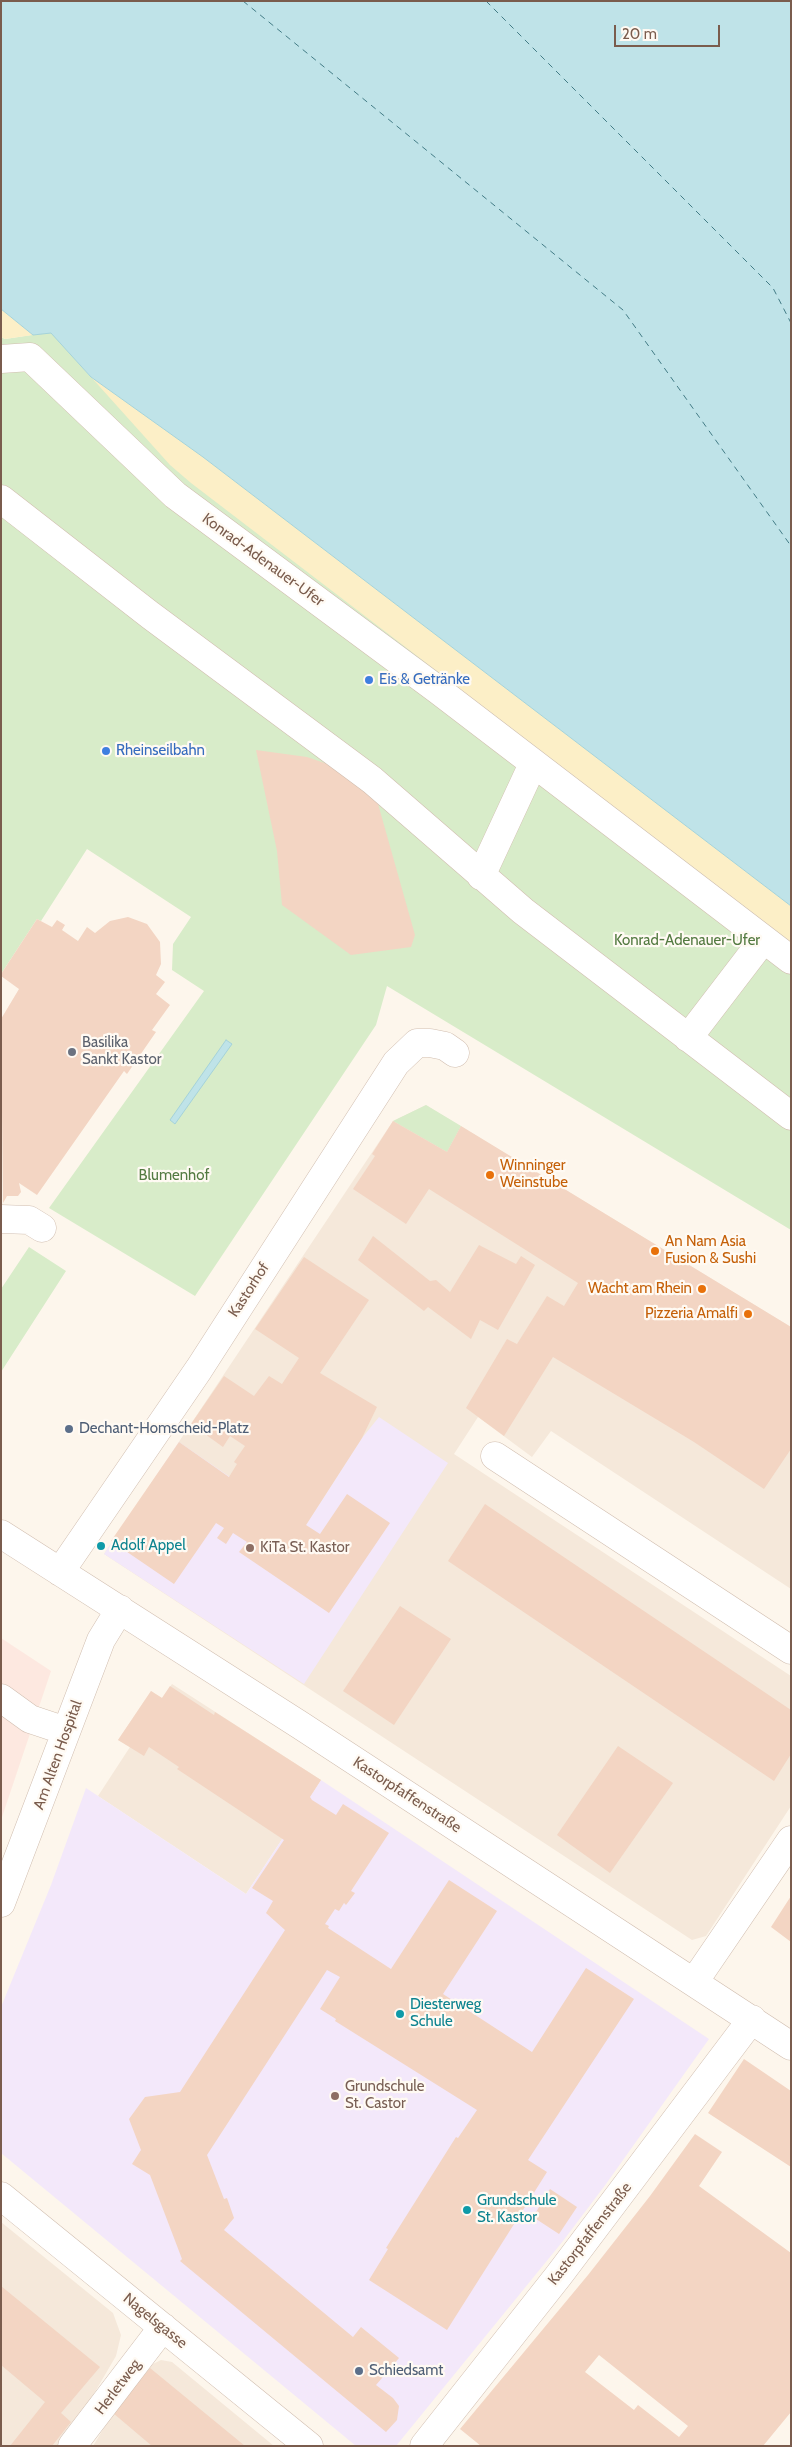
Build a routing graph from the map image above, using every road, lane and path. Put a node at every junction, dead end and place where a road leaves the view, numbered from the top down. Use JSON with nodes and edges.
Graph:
{"nodes":[{"id":1,"x":1,"y":359,"type":"edge"},
{"id":2,"x":1,"y":499,"type":"edge"},
{"id":3,"x":533,"y":764,"type":"junction"},
{"id":4,"x":481,"y":876,"type":"junction"},
{"id":5,"x":764,"y":940,"type":"junction"},
{"id":6,"x":791,"y":960,"type":"edge"},
{"id":7,"x":688,"y":1038,"type":"junction"},
{"id":8,"x":455,"y":1053,"type":"dead end"},
{"id":9,"x":791,"y":1116,"type":"edge"},
{"id":10,"x":1,"y":1219,"type":"edge"},
{"id":11,"x":42,"y":1228,"type":"dead end"},
{"id":12,"x":495,"y":1456,"type":"dead end"},
{"id":13,"x":1,"y":1534,"type":"edge"},
{"id":14,"x":60,"y":1572,"type":"junction"},
{"id":15,"x":120,"y":1609,"type":"junction"},
{"id":16,"x":791,"y":1650,"type":"edge"},
{"id":17,"x":1,"y":1698,"type":"edge"},
{"id":18,"x":66,"y":1731,"type":"junction"},
{"id":19,"x":791,"y":1840,"type":"edge"},
{"id":20,"x":1,"y":1903,"type":"edge"},
{"id":21,"x":694,"y":1982,"type":"junction"},
{"id":22,"x":752,"y":2020,"type":"junction"},
{"id":23,"x":791,"y":2046,"type":"edge"},
{"id":24,"x":1,"y":2196,"type":"edge"},
{"id":25,"x":163,"y":2327,"type":"junction"},
{"id":26,"x":72,"y":2446,"type":"edge"},
{"id":27,"x":309,"y":2446,"type":"edge"},
{"id":28,"x":424,"y":2446,"type":"edge"}],
"edges":[{"from":1,"to":3,"type":"street","name":"Konrad-Adenauer-Ufer"},
{"from":2,"to":4,"type":"street"},
{"from":3,"to":4,"type":"street"},
{"from":3,"to":5,"type":"street","name":"Konrad-Adenauer-Ufer"},
{"from":4,"to":7,"type":"street"},
{"from":5,"to":6,"type":"street","name":"Konrad-Adenauer-Ufer"},
{"from":5,"to":7,"type":"street"},
{"from":7,"to":9,"type":"street"},
{"from":8,"to":14,"type":"street","name":"Kastorhof"},
{"from":10,"to":11,"type":"street"},
{"from":12,"to":16,"type":"street"},
{"from":13,"to":14,"type":"street"},
{"from":14,"to":15,"type":"street"},
{"from":15,"to":18,"type":"street","name":"Am Alten Hospital"},
{"from":15,"to":21,"type":"street","name":"Kastorpfaffenstraße"},
{"from":17,"to":18,"type":"street"},
{"from":18,"to":20,"type":"street","name":"Am Alten Hospital"},
{"from":19,"to":21,"type":"street"},
{"from":21,"to":22,"type":"street","name":"Kastorpfaffenstraße"},
{"from":22,"to":23,"type":"street","name":"Kastorpfaffenstraße"},
{"from":22,"to":28,"type":"street","name":"Kastorpfaffenstraße"},
{"from":24,"to":25,"type":"street","name":"Nagelsgasse"},
{"from":25,"to":26,"type":"street","name":"Herletweg"},
{"from":25,"to":27,"type":"street","name":"Nagelsgasse"}]}
